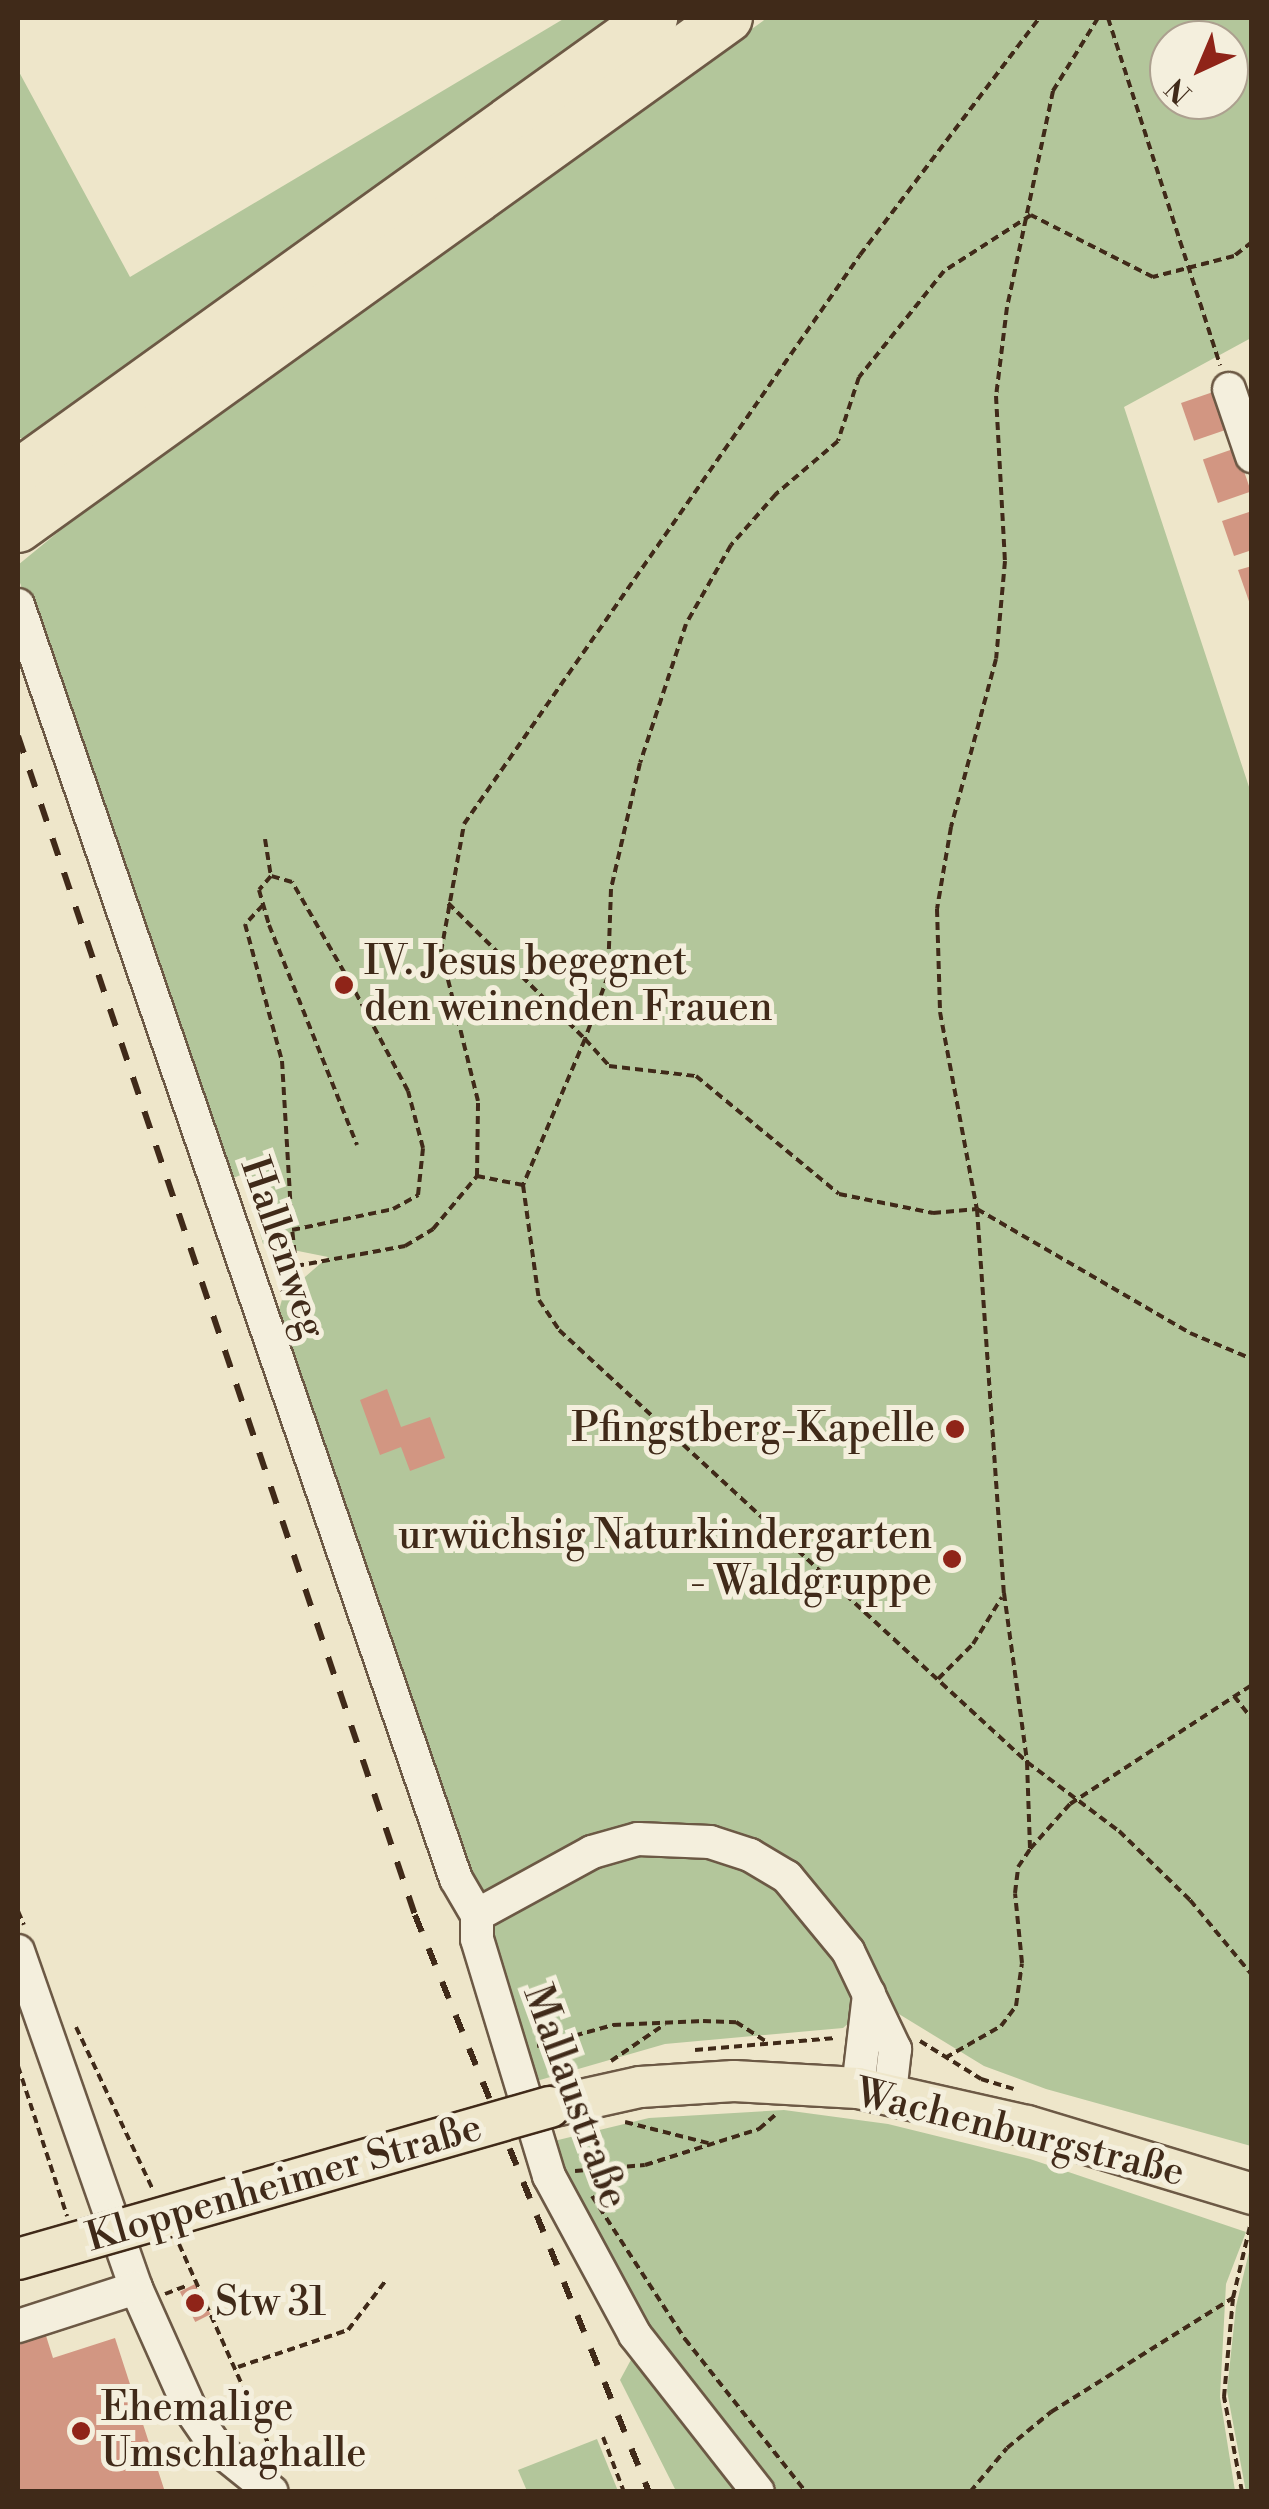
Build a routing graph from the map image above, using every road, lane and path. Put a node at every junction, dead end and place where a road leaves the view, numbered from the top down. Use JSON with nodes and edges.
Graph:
{"nodes":[{"id":1,"x":653,"y":18,"type":"edge"},
{"id":2,"x":728,"y":18,"type":"edge"},
{"id":3,"x":1039,"y":18,"type":"edge"},
{"id":4,"x":1098,"y":18,"type":"edge"},
{"id":5,"x":1108,"y":18,"type":"edge"},
{"id":6,"x":1031,"y":215,"type":"junction"},
{"id":7,"x":1252,"y":242,"type":"edge"},
{"id":8,"x":1186,"y":272,"type":"junction"},
{"id":9,"x":1229,"y":389,"type":"joint"},
{"id":10,"x":1252,"y":456,"type":"edge"},
{"id":11,"x":18,"y":474,"type":"edge"},
{"id":12,"x":18,"y":528,"type":"edge"},
{"id":13,"x":18,"y":605,"type":"edge"},
{"id":14,"x":265,"y":839,"type":"dead end"},
{"id":15,"x":270,"y":876,"type":"junction"},
{"id":16,"x":448,"y":903,"type":"junction"},
{"id":17,"x":263,"y":905,"type":"junction"},
{"id":18,"x":585,"y":1039,"type":"junction"},
{"id":19,"x":357,"y":1145,"type":"dead end"},
{"id":20,"x":477,"y":1176,"type":"junction"},
{"id":21,"x":523,"y":1185,"type":"junction"},
{"id":22,"x":976,"y":1210,"type":"junction"},
{"id":23,"x":292,"y":1230,"type":"junction"},
{"id":24,"x":1252,"y":1358,"type":"edge"},
{"id":25,"x":1004,"y":1593,"type":"junction"},
{"id":26,"x":938,"y":1680,"type":"junction"},
{"id":27,"x":1252,"y":1684,"type":"edge"},
{"id":28,"x":1234,"y":1696,"type":"junction"},
{"id":29,"x":1252,"y":1719,"type":"edge"},
{"id":30,"x":1028,"y":1762,"type":"junction"},
{"id":31,"x":1083,"y":1798,"type":"junction"},
{"id":32,"x":1030,"y":1849,"type":"junction"},
{"id":33,"x":477,"y":1915,"type":"junction"},
{"id":34,"x":18,"y":1951,"type":"edge"},
{"id":35,"x":1252,"y":1975,"type":"edge"},
{"id":36,"x":665,"y":2024,"type":"junction"},
{"id":37,"x":878,"y":2033,"type":"junction"},
{"id":38,"x":772,"y":2046,"type":"junction"},
{"id":39,"x":687,"y":2052,"type":"dead end"},
{"id":40,"x":510,"y":2058,"type":"junction"},
{"id":41,"x":945,"y":2058,"type":"junction"},
{"id":42,"x":607,"y":2064,"type":"dead end"},
{"id":43,"x":18,"y":2066,"type":"edge"},
{"id":44,"x":1017,"y":2090,"type":"dead end"},
{"id":45,"x":874,"y":2091,"type":"junction"},
{"id":46,"x":766,"y":2106,"type":"dead end"},
{"id":47,"x":550,"y":2108,"type":"joint"},
{"id":48,"x":606,"y":2118,"type":"dead end"},
{"id":49,"x":712,"y":2144,"type":"junction"},
{"id":50,"x":563,"y":2172,"type":"dead end"},
{"id":51,"x":583,"y":2188,"type":"dead end"},
{"id":52,"x":1242,"y":2207,"type":"edge"},
{"id":53,"x":1250,"y":2226,"type":"edge"},
{"id":54,"x":72,"y":2228,"type":"dead end"},
{"id":55,"x":18,"y":2259,"type":"edge"},
{"id":56,"x":388,"y":2280,"type":"dead end"},
{"id":57,"x":136,"y":2288,"type":"junction"},
{"id":58,"x":1233,"y":2298,"type":"junction"},
{"id":59,"x":18,"y":2326,"type":"edge"},
{"id":60,"x":238,"y":2368,"type":"dead end"},
{"id":61,"x":602,"y":2437,"type":"dead end"},
{"id":62,"x":272,"y":2492,"type":"edge"},
{"id":63,"x":624,"y":2492,"type":"edge"},
{"id":64,"x":758,"y":2492,"type":"edge"},
{"id":65,"x":806,"y":2492,"type":"edge"},
{"id":66,"x":970,"y":2492,"type":"edge"},
{"id":67,"x":1242,"y":2492,"type":"edge"}],
"edges":[{"from":1,"to":11,"type":"highway"},
{"from":2,"to":12,"type":"highway"},
{"from":3,"to":16,"type":"path"},
{"from":4,"to":6,"type":"path"},
{"from":5,"to":8,"type":"path"},
{"from":6,"to":8,"type":"path"},
{"from":6,"to":18,"type":"path"},
{"from":6,"to":22,"type":"path"},
{"from":7,"to":8,"type":"path"},
{"from":8,"to":9,"type":"path"},
{"from":9,"to":10,"type":"street"},
{"from":13,"to":33,"type":"street","name":"Hallenweg"},
{"from":14,"to":15,"type":"path"},
{"from":15,"to":17,"type":"path"},
{"from":15,"to":23,"type":"path"},
{"from":16,"to":18,"type":"path"},
{"from":16,"to":20,"type":"path"},
{"from":17,"to":19,"type":"path"},
{"from":17,"to":23,"type":"path"},
{"from":18,"to":21,"type":"path"},
{"from":18,"to":22,"type":"path"},
{"from":20,"to":21,"type":"path"},
{"from":20,"to":23,"type":"path"},
{"from":21,"to":26,"type":"path"},
{"from":22,"to":24,"type":"path"},
{"from":22,"to":25,"type":"path"},
{"from":25,"to":26,"type":"path"},
{"from":25,"to":30,"type":"path"},
{"from":26,"to":30,"type":"path"},
{"from":27,"to":28,"type":"path"},
{"from":28,"to":29,"type":"path"},
{"from":28,"to":31,"type":"path"},
{"from":30,"to":31,"type":"path"},
{"from":30,"to":32,"type":"path"},
{"from":31,"to":32,"type":"path"},
{"from":31,"to":35,"type":"path"},
{"from":32,"to":41,"type":"path"},
{"from":33,"to":37,"type":"street"},
{"from":33,"to":40,"type":"street","name":"Mallaustraße"},
{"from":34,"to":57,"type":"street"},
{"from":36,"to":38,"type":"path"},
{"from":36,"to":40,"type":"path"},
{"from":36,"to":42,"type":"path"},
{"from":37,"to":38,"type":"path"},
{"from":37,"to":41,"type":"path"},
{"from":37,"to":45,"type":"street"},
{"from":38,"to":39,"type":"path"},
{"from":40,"to":64,"type":"street","name":"Mallaustraße"},
{"from":41,"to":44,"type":"path"},
{"from":43,"to":54,"type":"path"},
{"from":45,"to":47,"type":"main road","name":"Wachenburgstraße"},
{"from":45,"to":52,"type":"main road","name":"Wachenburgstraße"},
{"from":46,"to":49,"type":"path"},
{"from":47,"to":55,"type":"main road","name":"Kloppenheimer Straße","bridge":true},
{"from":48,"to":49,"type":"path"},
{"from":49,"to":50,"type":"path"},
{"from":51,"to":65,"type":"path"},
{"from":52,"to":53,"type":"path"},
{"from":53,"to":58,"type":"path"},
{"from":56,"to":60,"type":"path"},
{"from":57,"to":59,"type":"street"},
{"from":57,"to":62,"type":"street"},
{"from":58,"to":66,"type":"path"},
{"from":58,"to":67,"type":"path"},
{"from":61,"to":63,"type":"path"}]}
